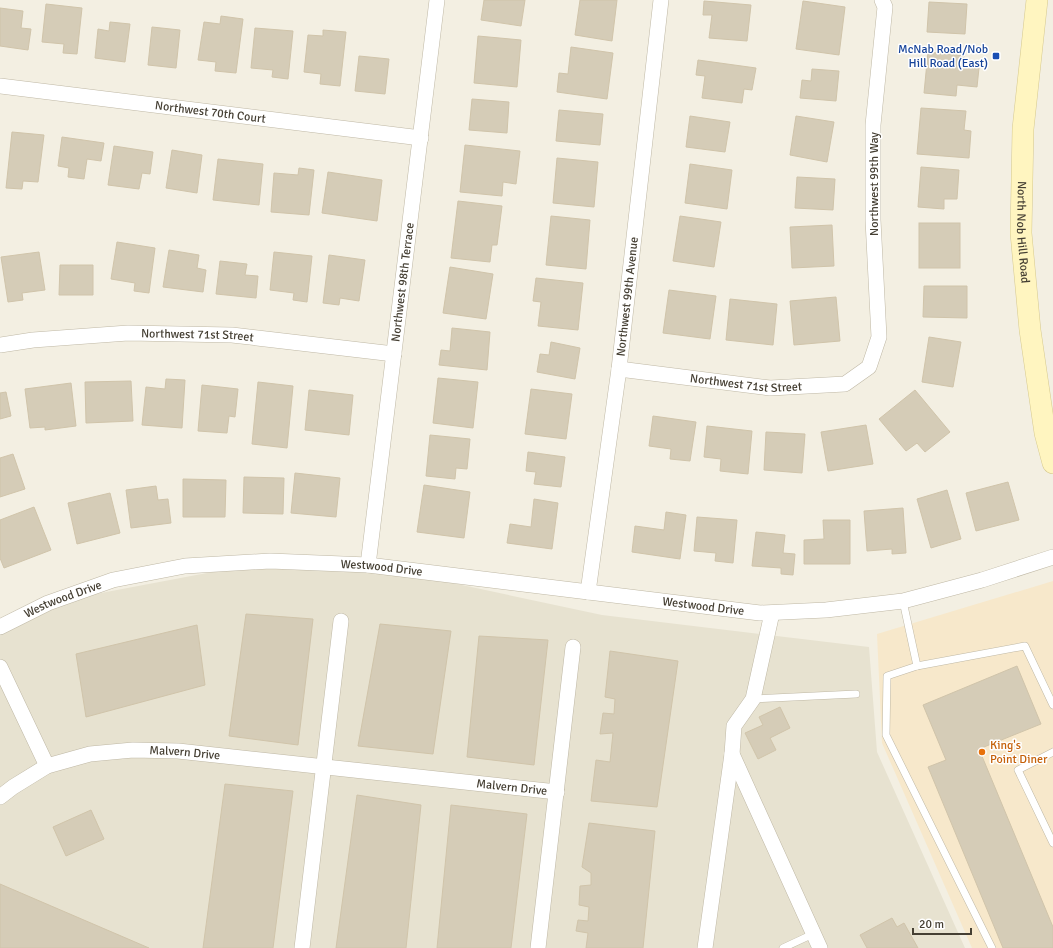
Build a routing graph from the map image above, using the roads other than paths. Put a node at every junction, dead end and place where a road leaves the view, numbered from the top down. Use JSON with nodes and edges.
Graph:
{"nodes":[{"id":1,"x":437,"y":0,"type":"edge"},
{"id":2,"x":661,"y":0,"type":"edge"},
{"id":3,"x":882,"y":0,"type":"edge"},
{"id":4,"x":1037,"y":0,"type":"edge"},
{"id":5,"x":0,"y":86,"type":"edge"},
{"id":6,"x":420,"y":138,"type":"junction"},
{"id":7,"x":0,"y":345,"type":"edge"},
{"id":8,"x":394,"y":354,"type":"junction"},
{"id":9,"x":869,"y":367,"type":"joint"},
{"id":10,"x":619,"y":369,"type":"junction"},
{"id":11,"x":1053,"y":463,"type":"edge"},
{"id":12,"x":1053,"y":557,"type":"edge"},
{"id":13,"x":368,"y":565,"type":"junction"},
{"id":14,"x":588,"y":592,"type":"junction"},
{"id":15,"x":903,"y":601,"type":"junction"},
{"id":16,"x":772,"y":612,"type":"junction"},
{"id":17,"x":341,"y":621,"type":"dead end"},
{"id":18,"x":0,"y":627,"type":"edge"},
{"id":19,"x":573,"y":648,"type":"dead end"},
{"id":20,"x":917,"y":666,"type":"junction"},
{"id":21,"x":0,"y":667,"type":"edge"},
{"id":22,"x":856,"y":694,"type":"dead end"},
{"id":23,"x":753,"y":699,"type":"junction"},
{"id":24,"x":1053,"y":705,"type":"edge"},
{"id":25,"x":1053,"y":752,"type":"edge"},
{"id":26,"x":732,"y":754,"type":"junction"},
{"id":27,"x":47,"y":766,"type":"junction"},
{"id":28,"x":325,"y":766,"type":"junction"},
{"id":29,"x":557,"y":792,"type":"junction"},
{"id":30,"x":0,"y":797,"type":"edge"},
{"id":31,"x":1053,"y":843,"type":"edge"},
{"id":32,"x":813,"y":934,"type":"junction"},
{"id":33,"x":302,"y":948,"type":"edge"},
{"id":34,"x":538,"y":948,"type":"edge"},
{"id":35,"x":705,"y":948,"type":"edge"},
{"id":36,"x":784,"y":948,"type":"edge"},
{"id":37,"x":820,"y":948,"type":"edge"},
{"id":38,"x":992,"y":948,"type":"edge"}],
"edges":[{"from":1,"to":6,"type":"street","name":"Northwest 98th Terrace"},
{"from":2,"to":10,"type":"street","name":"Northwest 99th Avenue"},
{"from":3,"to":9,"type":"street","name":"Northwest 99th Way"},
{"from":4,"to":11,"type":"main road","name":"North Nob Hill Road"},
{"from":5,"to":6,"type":"street","name":"Northwest 70th Court"},
{"from":6,"to":8,"type":"street","name":"Northwest 98th Terrace"},
{"from":7,"to":8,"type":"street","name":"Northwest 71st Street"},
{"from":8,"to":13,"type":"street","name":"Northwest 98th Terrace"},
{"from":9,"to":10,"type":"street","name":"Northwest 71st Street"},
{"from":10,"to":14,"type":"street","name":"Northwest 99th Avenue"},
{"from":12,"to":15,"type":"street","name":"Westwood Drive"},
{"from":13,"to":14,"type":"street","name":"Westwood Drive"},
{"from":13,"to":18,"type":"street","name":"Westwood Drive"},
{"from":14,"to":16,"type":"street","name":"Westwood Drive"},
{"from":15,"to":16,"type":"street","name":"Westwood Drive"},
{"from":15,"to":20,"type":"lane"},
{"from":16,"to":23,"type":"street"},
{"from":17,"to":28,"type":"street"},
{"from":19,"to":29,"type":"street","name":"Malvern Drive"},
{"from":20,"to":24,"type":"lane"},
{"from":20,"to":38,"type":"lane"},
{"from":21,"to":27,"type":"street"},
{"from":22,"to":23,"type":"lane"},
{"from":23,"to":26,"type":"street"},
{"from":25,"to":31,"type":"lane"},
{"from":26,"to":32,"type":"street"},
{"from":26,"to":35,"type":"street"},
{"from":27,"to":28,"type":"street","name":"Malvern Drive"},
{"from":27,"to":30,"type":"street","name":"Malvern Drive"},
{"from":28,"to":29,"type":"street","name":"Malvern Drive"},
{"from":28,"to":33,"type":"street"},
{"from":29,"to":34,"type":"street","name":"Malvern Drive"},
{"from":32,"to":36,"type":"lane"},
{"from":32,"to":37,"type":"street"}]}
